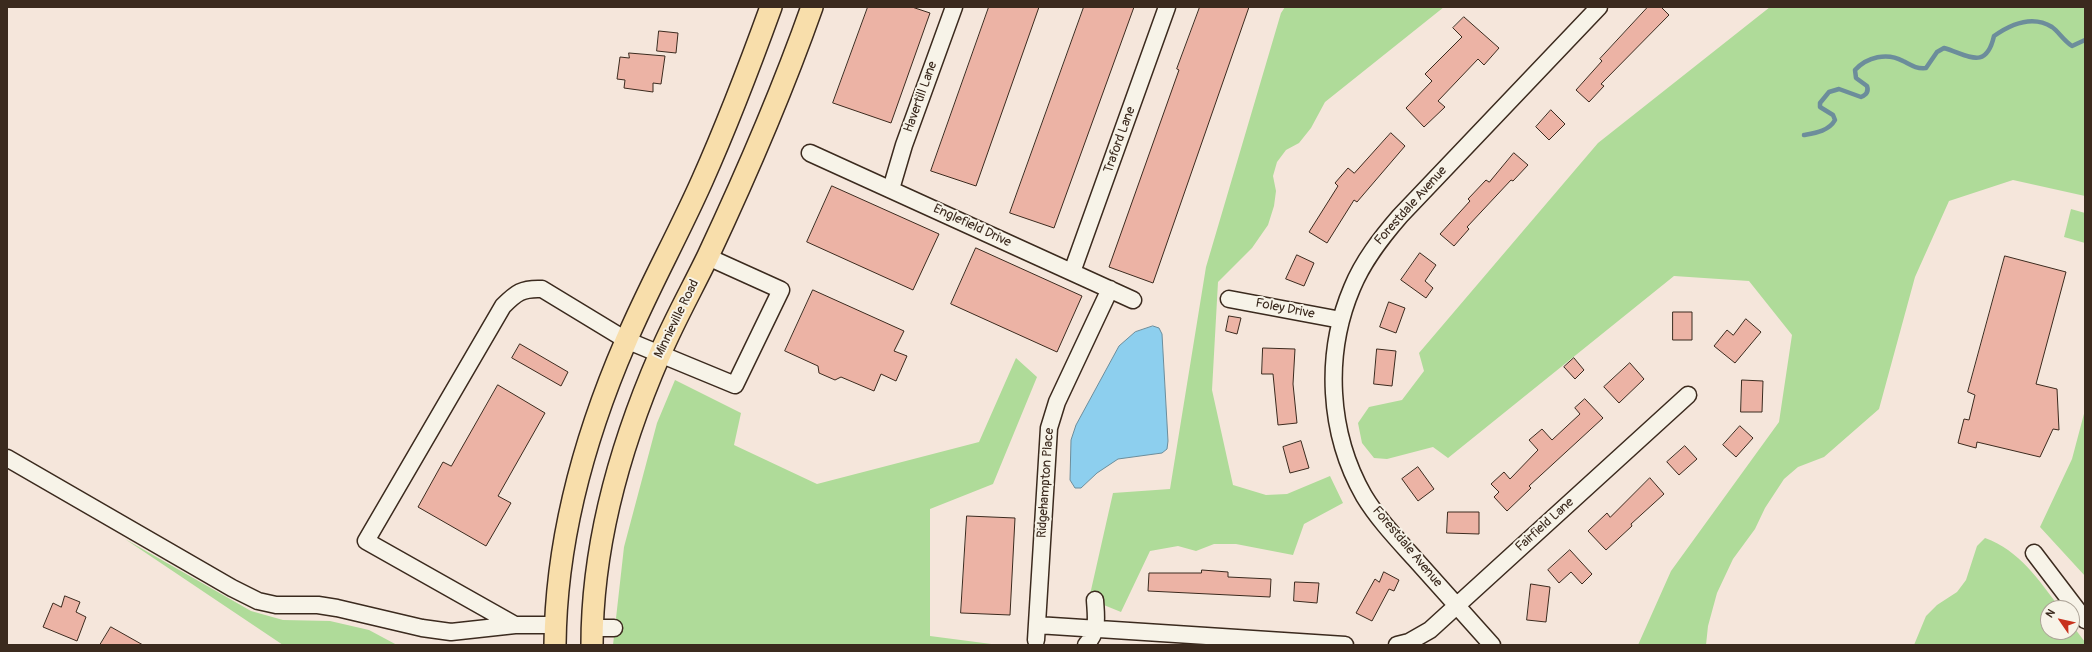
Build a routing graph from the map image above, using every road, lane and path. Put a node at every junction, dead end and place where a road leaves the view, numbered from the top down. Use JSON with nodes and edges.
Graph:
{"nodes":[{"id":1,"x":771,"y":7,"type":"edge"},
{"id":2,"x":812,"y":7,"type":"edge"},
{"id":3,"x":954,"y":7,"type":"edge"},
{"id":4,"x":1167,"y":7,"type":"edge"},
{"id":5,"x":1599,"y":7,"type":"edge"},
{"id":6,"x":810,"y":153,"type":"dead end"},
{"id":7,"x":891,"y":189,"type":"junction"},
{"id":8,"x":708,"y":257,"type":"junction"},
{"id":9,"x":1072,"y":272,"type":"junction"},
{"id":10,"x":1110,"y":289,"type":"junction"},
{"id":11,"x":1229,"y":299,"type":"dead end"},
{"id":12,"x":1133,"y":300,"type":"dead end"},
{"id":13,"x":1341,"y":320,"type":"junction"},
{"id":14,"x":626,"y":340,"type":"junction"},
{"id":15,"x":660,"y":353,"type":"junction"},
{"id":16,"x":1688,"y":395,"type":"dead end"},
{"id":17,"x":7,"y":458,"type":"edge"},
{"id":18,"x":2034,"y":553,"type":"dead end"},
{"id":19,"x":1095,"y":600,"type":"dead end"},
{"id":20,"x":1457,"y":606,"type":"junction"},
{"id":21,"x":2085,"y":620,"type":"edge"},
{"id":22,"x":515,"y":625,"type":"junction"},
{"id":23,"x":614,"y":628,"type":"dead end"},
{"id":24,"x":1096,"y":628,"type":"junction"},
{"id":25,"x":556,"y":635,"type":"edge"},
{"id":26,"x":592,"y":637,"type":"edge"},
{"id":27,"x":1086,"y":645,"type":"edge"},
{"id":28,"x":1345,"y":645,"type":"edge"},
{"id":29,"x":1396,"y":645,"type":"edge"},
{"id":30,"x":1492,"y":645,"type":"edge"}],
"edges":[{"from":1,"to":14,"type":"main road"},
{"from":2,"to":8,"type":"main road","name":"Minnieville Road"},
{"from":3,"to":7,"type":"street","name":"Havertill Lane"},
{"from":4,"to":9,"type":"street","name":"Traford Lane"},
{"from":5,"to":13,"type":"street","name":"Forestdale Avenue"},
{"from":6,"to":7,"type":"street","name":"Englefield Drive"},
{"from":7,"to":9,"type":"street","name":"Englefield Drive"},
{"from":8,"to":15,"type":"main road","name":"Minnieville Road"},
{"from":8,"to":15,"type":"street"},
{"from":9,"to":10,"type":"street","name":"Englefield Drive"},
{"from":10,"to":12,"type":"street","name":"Englefield Drive"},
{"from":10,"to":24,"type":"street","name":"Ridgehampton Place"},
{"from":11,"to":13,"type":"street","name":"Foley Drive"},
{"from":13,"to":20,"type":"street","name":"Forestdale Avenue"},
{"from":14,"to":15,"type":"street"},
{"from":14,"to":22,"type":"street"},
{"from":14,"to":25,"type":"main road"},
{"from":15,"to":26,"type":"main road","name":"Minnieville Road"},
{"from":16,"to":20,"type":"street","name":"Fairfield Lane"},
{"from":17,"to":22,"type":"street"},
{"from":18,"to":21,"type":"street"},
{"from":19,"to":24,"type":"street"},
{"from":20,"to":29,"type":"street","name":"Fairfield Lane"},
{"from":20,"to":30,"type":"street","name":"Forestdale Avenue"},
{"from":22,"to":25,"type":"street"},
{"from":23,"to":26,"type":"street"},
{"from":24,"to":27,"type":"street"},
{"from":24,"to":28,"type":"street"}]}
